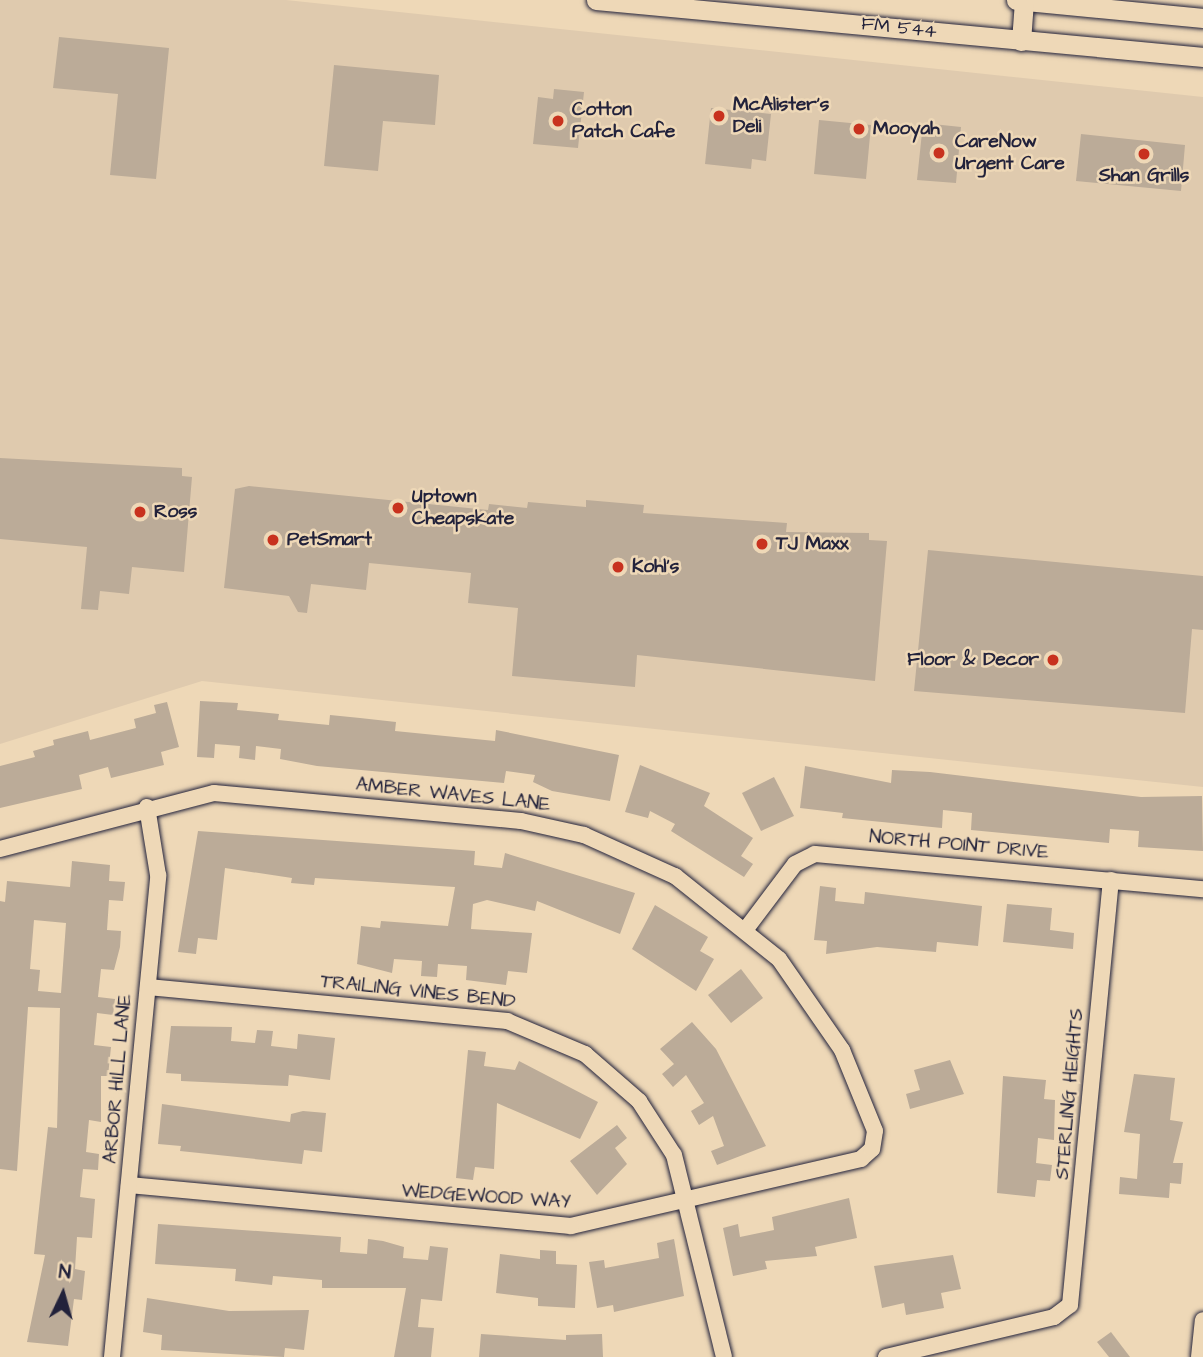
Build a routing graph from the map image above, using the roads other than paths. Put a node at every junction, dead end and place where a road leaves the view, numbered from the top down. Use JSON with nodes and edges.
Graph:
{"nodes":[{"id":1,"x":596,"y":0,"type":"edge"},
{"id":2,"x":1016,"y":0,"type":"edge"},
{"id":3,"x":1024,"y":1,"type":"edge"},
{"id":4,"x":658,"y":3,"type":"edge"},
{"id":5,"x":1203,"y":18,"type":"edge"},
{"id":6,"x":1021,"y":41,"type":"junction"},
{"id":7,"x":1203,"y":57,"type":"edge"},
{"id":8,"x":147,"y":807,"type":"junction"},
{"id":9,"x":0,"y":849,"type":"edge"},
{"id":10,"x":1111,"y":880,"type":"junction"},
{"id":11,"x":1203,"y":889,"type":"edge"},
{"id":12,"x":746,"y":929,"type":"junction"},
{"id":13,"x":148,"y":987,"type":"junction"},
{"id":14,"x":872,"y":1149,"type":"joint"},
{"id":15,"x":129,"y":1185,"type":"junction"},
{"id":16,"x":686,"y":1201,"type":"junction"},
{"id":17,"x":1203,"y":1320,"type":"edge"},
{"id":18,"x":112,"y":1357,"type":"edge"},
{"id":19,"x":724,"y":1357,"type":"edge"},
{"id":20,"x":886,"y":1357,"type":"edge"},
{"id":21,"x":1199,"y":1357,"type":"edge"}],
"edges":[{"from":1,"to":4,"type":"main road","name":"FM 544","number":"FM 544"},
{"from":2,"to":3,"type":"main road"},
{"from":3,"to":5,"type":"main road"},
{"from":3,"to":6,"type":"main road"},
{"from":4,"to":6,"type":"main road","name":"FM 544","number":"FM 544"},
{"from":6,"to":7,"type":"main road","name":"FM 544","number":"FM 544"},
{"from":8,"to":9,"type":"street","name":"AMBER WAVES LANE"},
{"from":8,"to":12,"type":"street","name":"AMBER WAVES LANE"},
{"from":8,"to":13,"type":"street","name":"ARBOR HILL LANE"},
{"from":10,"to":11,"type":"street","name":"NORTH POINT DRIVE"},
{"from":10,"to":12,"type":"street","name":"NORTH POINT DRIVE"},
{"from":10,"to":20,"type":"street","name":"STERLING HEIGHTS"},
{"from":12,"to":14,"type":"street","name":"AMBER WAVES LANE"},
{"from":13,"to":15,"type":"street","name":"ARBOR HILL LANE"},
{"from":13,"to":16,"type":"street","name":"TRAILING VINES BEND"},
{"from":14,"to":16,"type":"street","name":"WEDGEWOOD WAY"},
{"from":15,"to":16,"type":"street","name":"WEDGEWOOD WAY"},
{"from":15,"to":18,"type":"street","name":"ARBOR HILL LANE"},
{"from":16,"to":19,"type":"street","name":"TRAILING VINES BEND"},
{"from":17,"to":21,"type":"street"}]}
